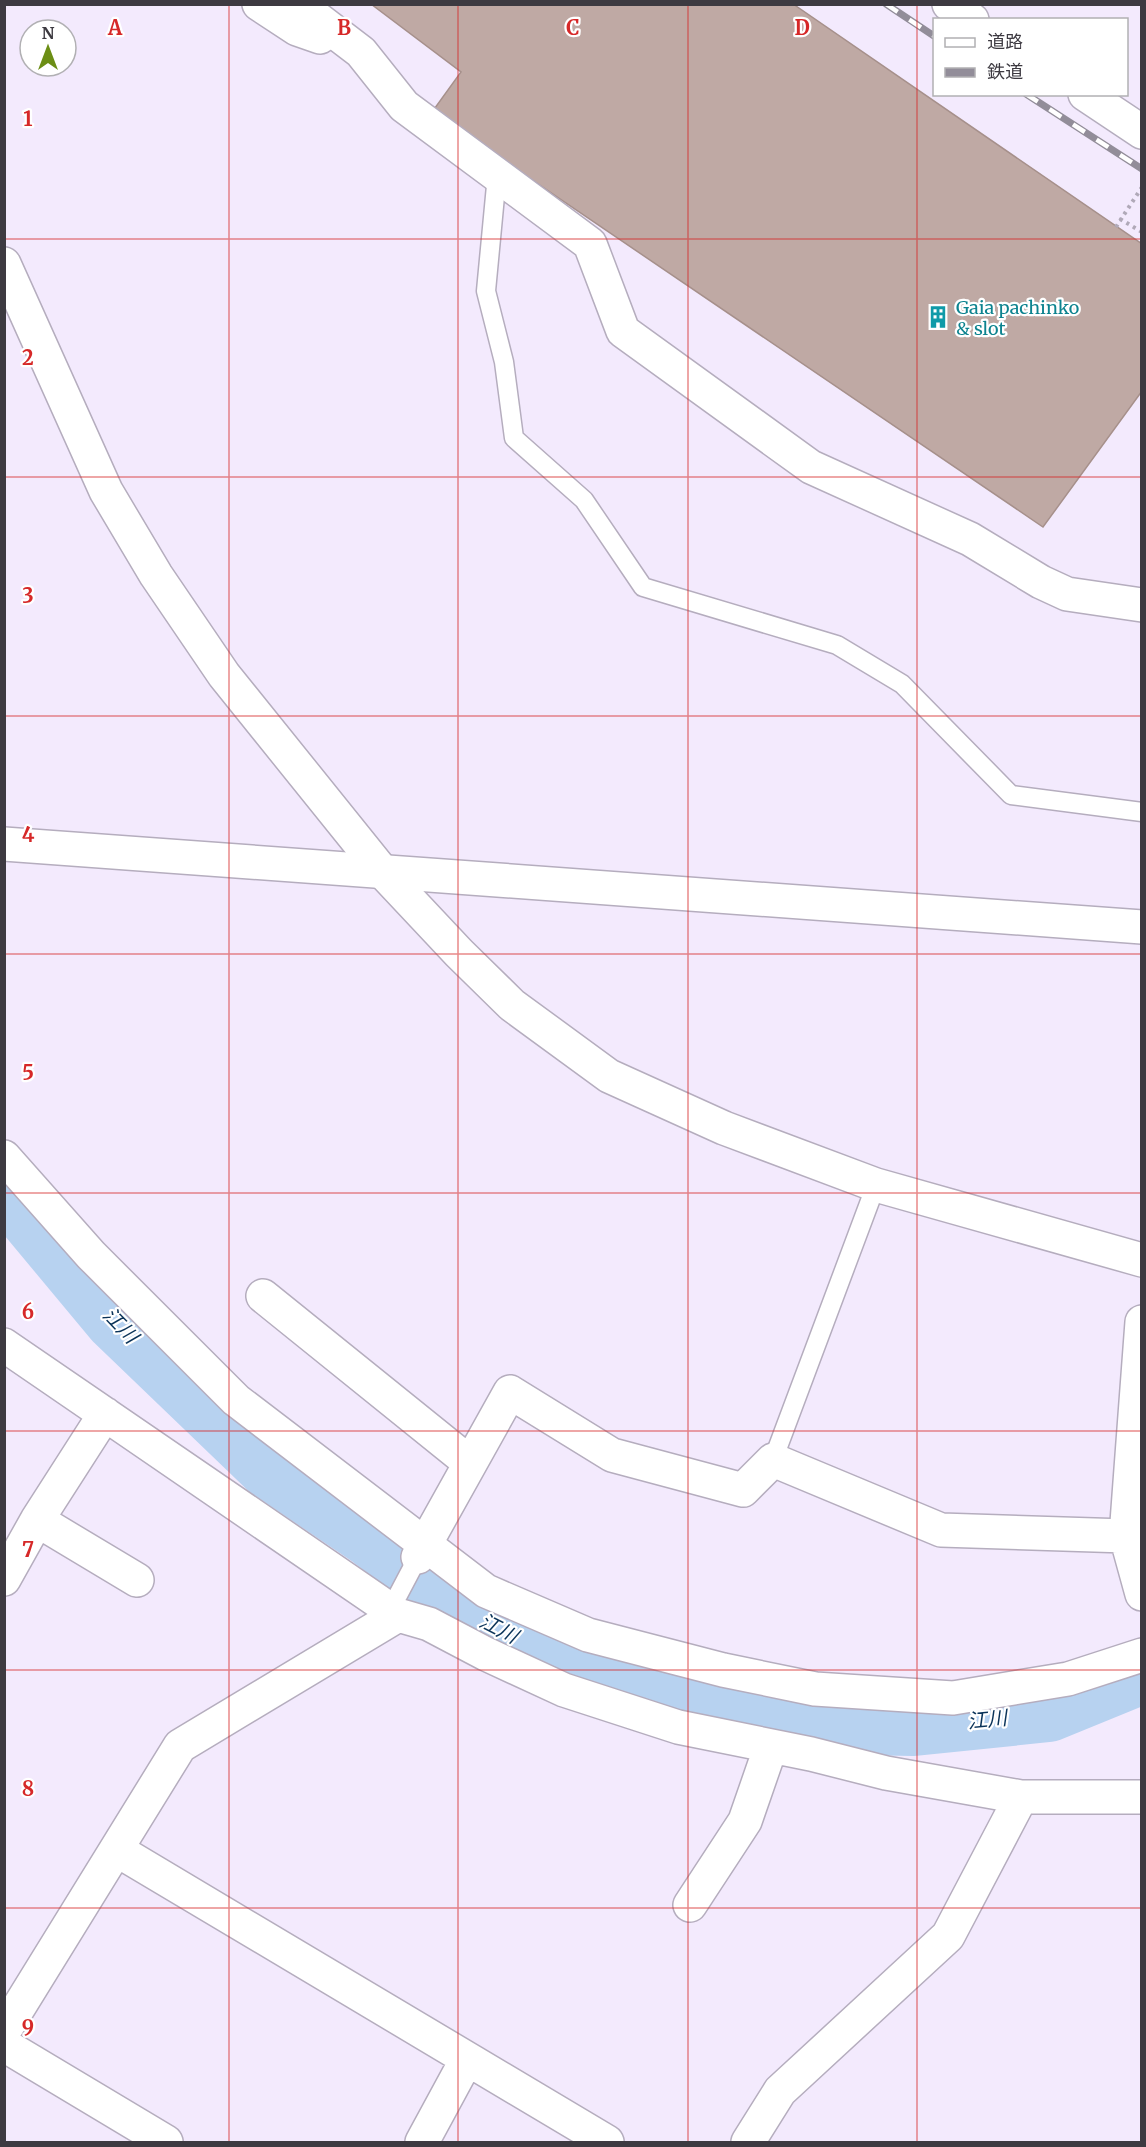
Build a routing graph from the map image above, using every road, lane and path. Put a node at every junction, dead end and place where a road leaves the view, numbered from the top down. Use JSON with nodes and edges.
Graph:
{"nodes":[{"id":1,"x":259,"y":4,"type":"edge"},
{"id":2,"x":298,"y":4,"type":"edge"},
{"id":3,"x":361,"y":52,"type":"junction"},
{"id":4,"x":1088,"y":96,"type":"edge"},
{"id":5,"x":1142,"y":132,"type":"edge"},
{"id":6,"x":497,"y":176,"type":"junction"},
{"id":7,"x":1142,"y":187,"type":"edge"},
{"id":8,"x":1120,"y":219,"type":"junction"},
{"id":9,"x":1116,"y":227,"type":"dead end"},
{"id":10,"x":1142,"y":232,"type":"edge"},
{"id":11,"x":4,"y":264,"type":"edge"},
{"id":12,"x":1142,"y":605,"type":"edge"},
{"id":13,"x":1142,"y":812,"type":"edge"},
{"id":14,"x":4,"y":844,"type":"edge"},
{"id":15,"x":381,"y":870,"type":"junction"},
{"id":16,"x":1142,"y":927,"type":"edge"},
{"id":17,"x":4,"y":1157,"type":"edge"},
{"id":18,"x":876,"y":1185,"type":"junction"},
{"id":19,"x":1142,"y":1260,"type":"edge"},
{"id":20,"x":263,"y":1296,"type":"dead end"},
{"id":21,"x":1142,"y":1322,"type":"edge"},
{"id":22,"x":4,"y":1345,"type":"edge"},
{"id":23,"x":105,"y":1414,"type":"junction"},
{"id":24,"x":773,"y":1460,"type":"junction"},
{"id":25,"x":470,"y":1463,"type":"junction"},
{"id":26,"x":37,"y":1520,"type":"junction"},
{"id":27,"x":1126,"y":1536,"type":"junction"},
{"id":28,"x":422,"y":1551,"type":"junction"},
{"id":29,"x":4,"y":1579,"type":"edge"},
{"id":30,"x":137,"y":1580,"type":"dead end"},
{"id":31,"x":1142,"y":1594,"type":"edge"},
{"id":32,"x":398,"y":1605,"type":"junction"},
{"id":33,"x":1142,"y":1655,"type":"edge"},
{"id":34,"x":771,"y":1746,"type":"junction"},
{"id":35,"x":1021,"y":1797,"type":"junction"},
{"id":36,"x":1142,"y":1797,"type":"edge"},
{"id":37,"x":117,"y":1850,"type":"junction"},
{"id":38,"x":690,"y":1905,"type":"dead end"},
{"id":39,"x":4,"y":2031,"type":"edge"},
{"id":40,"x":4,"y":2045,"type":"edge"},
{"id":41,"x":467,"y":2059,"type":"junction"},
{"id":42,"x":166,"y":2142,"type":"edge"},
{"id":43,"x":422,"y":2142,"type":"edge"},
{"id":44,"x":607,"y":2142,"type":"edge"},
{"id":45,"x":748,"y":2142,"type":"edge"}],
"edges":[{"from":1,"to":3,"type":"street"},
{"from":2,"to":3,"type":"street"},
{"from":3,"to":6,"type":"street"},
{"from":4,"to":5,"type":"street"},
{"from":6,"to":12,"type":"street"},
{"from":6,"to":13,"type":"lane"},
{"from":7,"to":8,"type":"path"},
{"from":8,"to":9,"type":"path"},
{"from":8,"to":10,"type":"path"},
{"from":11,"to":15,"type":"street"},
{"from":14,"to":15,"type":"street"},
{"from":15,"to":16,"type":"street"},
{"from":15,"to":18,"type":"street"},
{"from":17,"to":28,"type":"street"},
{"from":18,"to":19,"type":"street"},
{"from":18,"to":24,"type":"lane"},
{"from":20,"to":25,"type":"street"},
{"from":21,"to":27,"type":"street"},
{"from":22,"to":23,"type":"street"},
{"from":23,"to":26,"type":"street"},
{"from":23,"to":32,"type":"street"},
{"from":24,"to":25,"type":"street"},
{"from":24,"to":27,"type":"street"},
{"from":25,"to":28,"type":"street"},
{"from":26,"to":29,"type":"street"},
{"from":26,"to":30,"type":"street"},
{"from":27,"to":31,"type":"street"},
{"from":28,"to":32,"type":"lane"},
{"from":28,"to":33,"type":"street"},
{"from":32,"to":34,"type":"street"},
{"from":32,"to":37,"type":"street"},
{"from":34,"to":35,"type":"street"},
{"from":34,"to":38,"type":"street"},
{"from":35,"to":36,"type":"street"},
{"from":35,"to":45,"type":"street"},
{"from":37,"to":39,"type":"street"},
{"from":37,"to":41,"type":"street"},
{"from":40,"to":42,"type":"street"},
{"from":41,"to":43,"type":"street"},
{"from":41,"to":44,"type":"street"}]}
